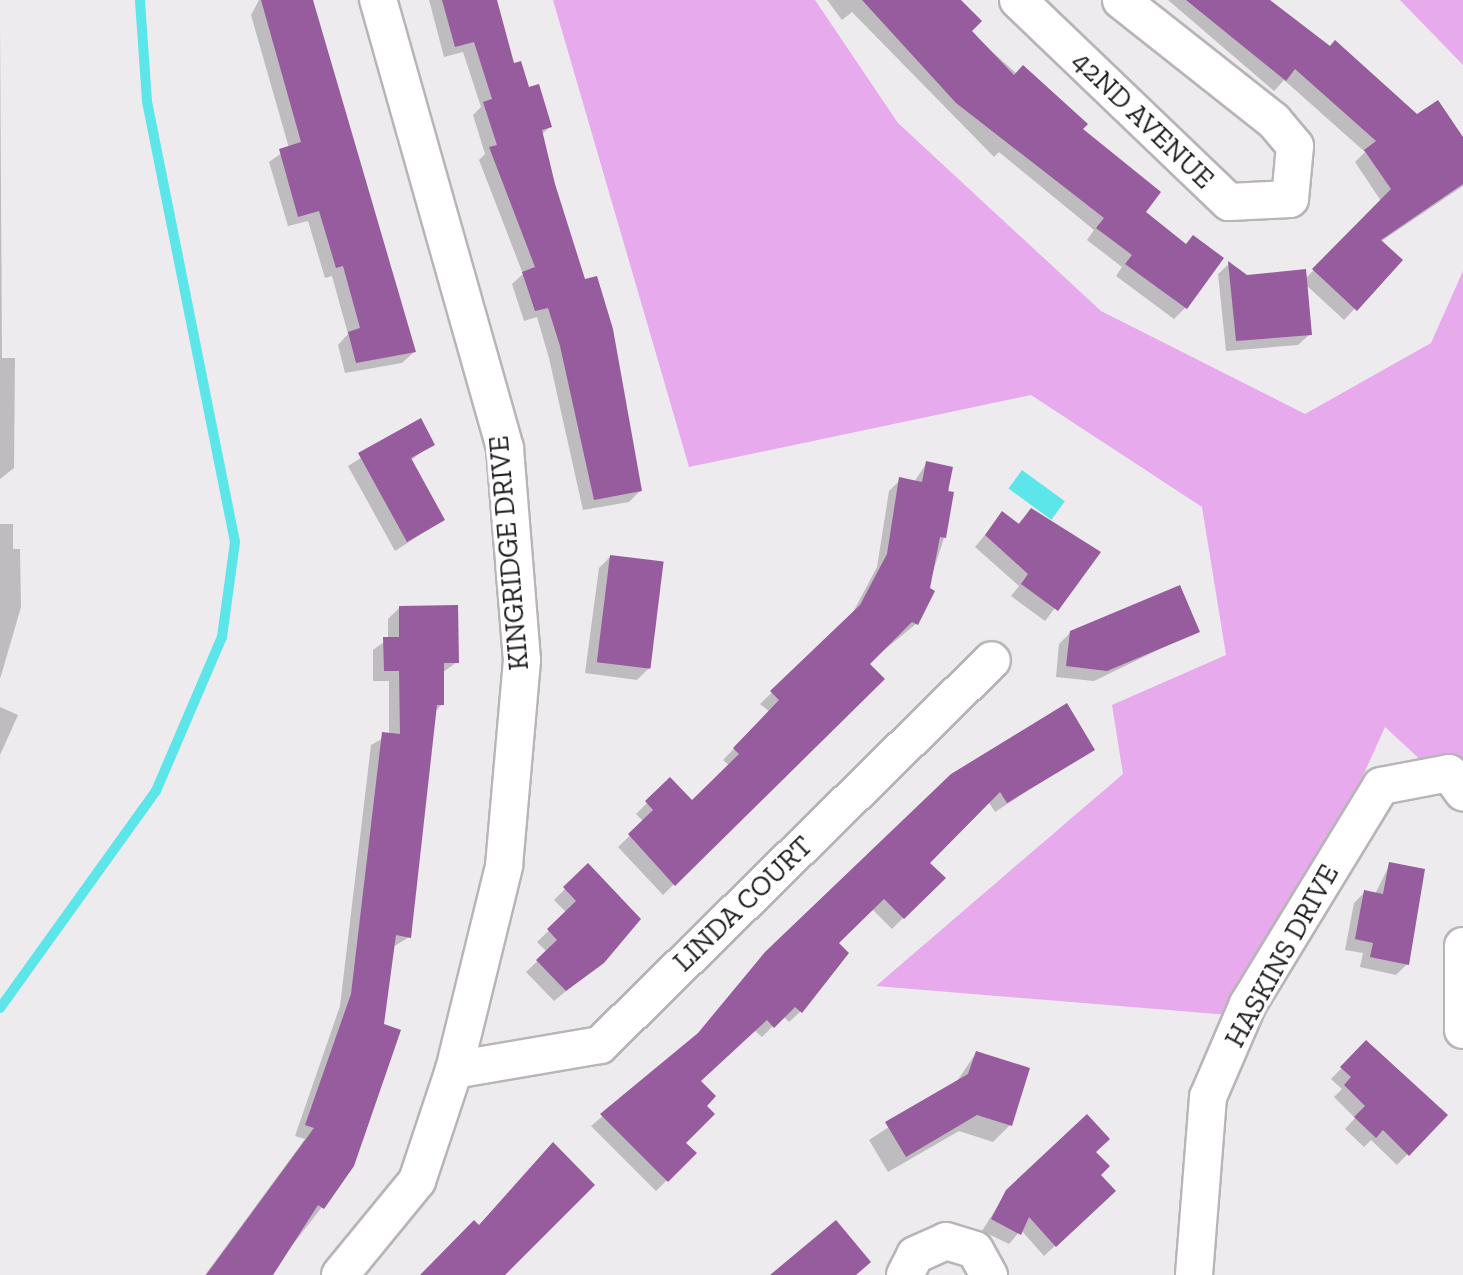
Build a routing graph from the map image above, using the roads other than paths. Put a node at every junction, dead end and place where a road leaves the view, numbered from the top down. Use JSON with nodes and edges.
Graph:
{"nodes":[{"id":1,"x":378,"y":0,"type":"edge"},
{"id":2,"x":1018,"y":0,"type":"edge"},
{"id":3,"x":1121,"y":0,"type":"edge"},
{"id":4,"x":992,"y":660,"type":"dead end"},
{"id":5,"x":1463,"y":792,"type":"edge"},
{"id":6,"x":1463,"y":946,"type":"edge"},
{"id":7,"x":1463,"y":1030,"type":"edge"},
{"id":8,"x":454,"y":1070,"type":"junction"},
{"id":9,"x":340,"y":1275,"type":"edge"},
{"id":10,"x":905,"y":1275,"type":"edge"},
{"id":11,"x":989,"y":1275,"type":"edge"},
{"id":12,"x":1194,"y":1275,"type":"edge"}],
"edges":[{"from":1,"to":8,"type":"street","name":"KINGRIDGE DRIVE"},
{"from":2,"to":3,"type":"street","name":"42ND AVENUE"},
{"from":4,"to":8,"type":"street","name":"LINDA COURT"},
{"from":5,"to":12,"type":"street","name":"HASKINS DRIVE"},
{"from":6,"to":7,"type":"street"},
{"from":8,"to":9,"type":"street","name":"KINGRIDGE DRIVE"},
{"from":10,"to":11,"type":"street"}]}
